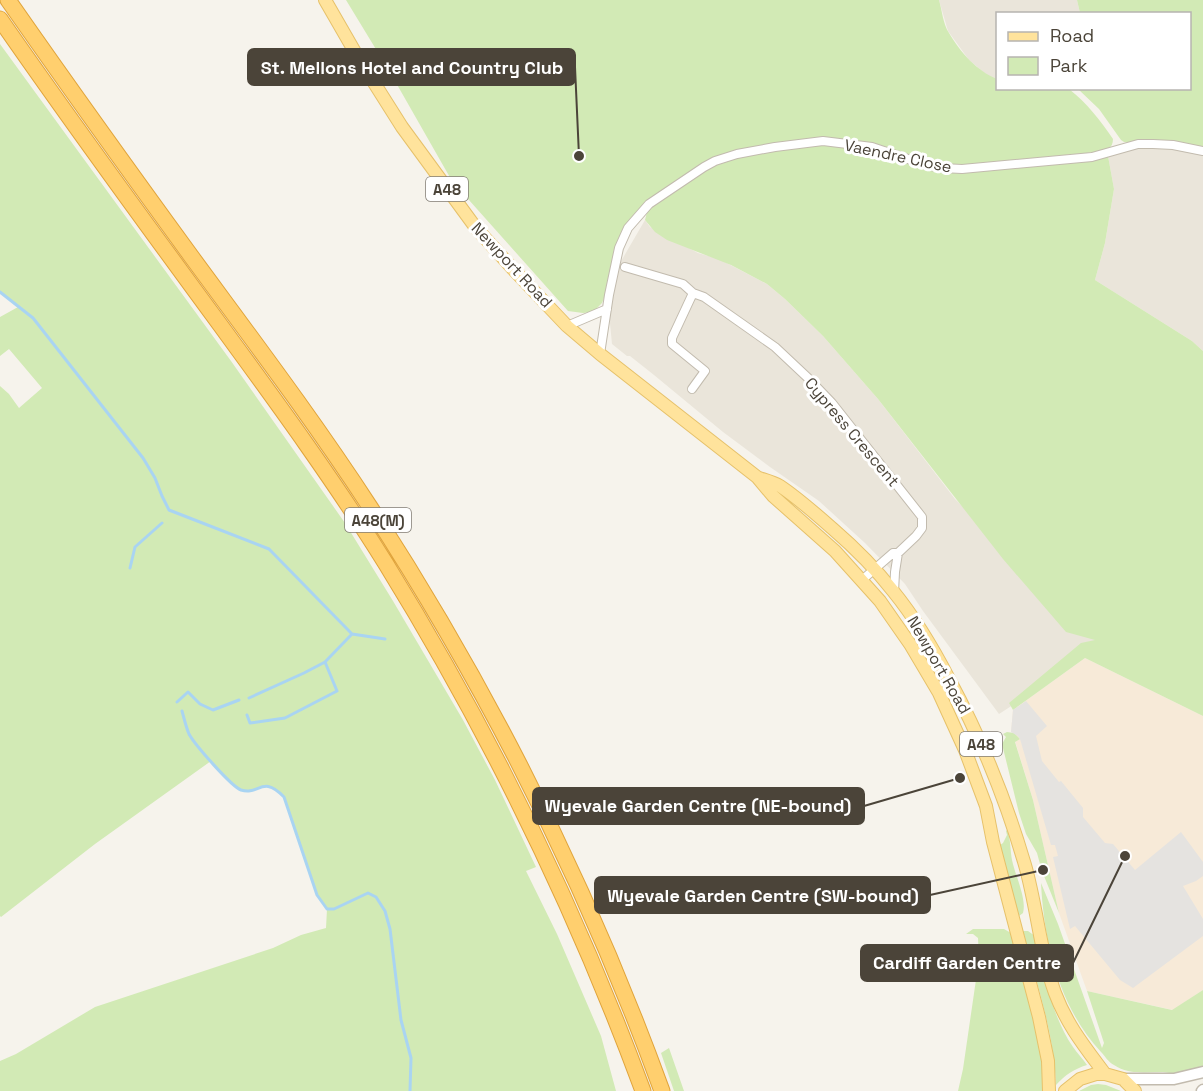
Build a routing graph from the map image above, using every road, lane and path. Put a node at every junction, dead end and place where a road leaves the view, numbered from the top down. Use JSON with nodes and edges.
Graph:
{"nodes":[{"id":1,"x":8,"y":0,"type":"edge"},
{"id":2,"x":325,"y":0,"type":"edge"},
{"id":3,"x":0,"y":19,"type":"edge"},
{"id":4,"x":1203,"y":151,"type":"edge"},
{"id":5,"x":625,"y":267,"type":"dead end"},
{"id":6,"x":693,"y":293,"type":"junction"},
{"id":7,"x":607,"y":309,"type":"junction"},
{"id":8,"x":567,"y":326,"type":"junction"},
{"id":9,"x":600,"y":354,"type":"junction"},
{"id":10,"x":692,"y":389,"type":"dead end"},
{"id":11,"x":758,"y":477,"type":"junction"},
{"id":12,"x":898,"y":553,"type":"junction"},
{"id":13,"x":874,"y":569,"type":"junction"},
{"id":14,"x":862,"y":580,"type":"junction"},
{"id":15,"x":894,"y":592,"type":"junction"},
{"id":16,"x":1203,"y":1072,"type":"edge"},
{"id":17,"x":1105,"y":1074,"type":"junction"},
{"id":18,"x":1123,"y":1079,"type":"junction"},
{"id":19,"x":643,"y":1091,"type":"edge"},
{"id":20,"x":662,"y":1091,"type":"edge"},
{"id":21,"x":1049,"y":1091,"type":"edge"},
{"id":22,"x":1065,"y":1091,"type":"edge"},
{"id":23,"x":1135,"y":1091,"type":"edge"}],
"edges":[{"from":1,"to":20,"type":"highway","number":"A48(M)"},
{"from":2,"to":8,"type":"main road","name":"Newport Road","number":"A48"},
{"from":3,"to":19,"type":"highway","number":"A48(M)"},
{"from":4,"to":7,"type":"street","name":"Vaendre Close"},
{"from":5,"to":6,"type":"street","name":"Cypress Crescent"},
{"from":6,"to":10,"type":"street"},
{"from":6,"to":12,"type":"street","name":"Cypress Crescent"},
{"from":7,"to":8,"type":"street"},
{"from":7,"to":9,"type":"street","name":"Vaendre Close"},
{"from":8,"to":9,"type":"main road","name":"Newport Road","number":"A48"},
{"from":9,"to":11,"type":"main road","name":"Newport Road","number":"A48"},
{"from":11,"to":13,"type":"main road","name":"Newport Road","number":"A48"},
{"from":11,"to":14,"type":"main road","name":"Newport Road","number":"A48"},
{"from":12,"to":13,"type":"street","name":"Cypress Crescent"},
{"from":12,"to":15,"type":"street"},
{"from":13,"to":14,"type":"street","name":"Cypress Crescent"},
{"from":13,"to":15,"type":"main road","name":"Newport Road","number":"A48"},
{"from":14,"to":21,"type":"main road","name":"Newport Road","number":"A48"},
{"from":15,"to":17,"type":"main road","name":"Newport Road","number":"A48"},
{"from":16,"to":18,"type":"street"},
{"from":17,"to":18,"type":"main road"},
{"from":17,"to":22,"type":"main road"},
{"from":18,"to":23,"type":"main road"}]}
